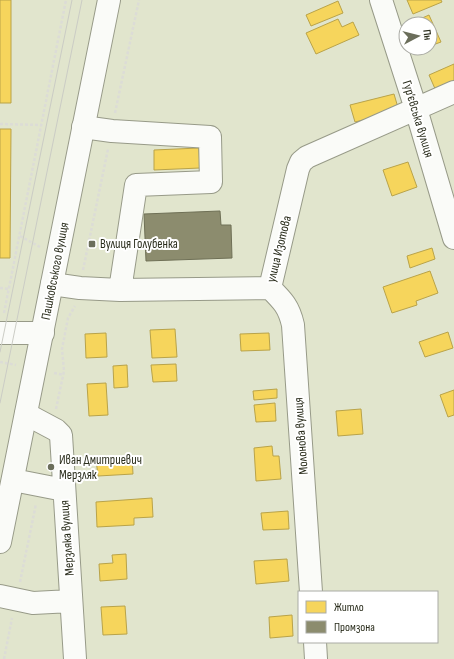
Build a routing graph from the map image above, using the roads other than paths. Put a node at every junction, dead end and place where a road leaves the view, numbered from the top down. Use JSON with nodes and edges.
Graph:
{"nodes":[{"id":1,"x":109,"y":0,"type":"edge"},
{"id":2,"x":381,"y":0,"type":"edge"},
{"id":3,"x":454,"y":92,"type":"edge"},
{"id":4,"x":416,"y":109,"type":"junction"},
{"id":5,"x":83,"y":127,"type":"junction"},
{"id":6,"x":454,"y":238,"type":"edge"},
{"id":7,"x":52,"y":284,"type":"junction"},
{"id":8,"x":270,"y":288,"type":"junction"},
{"id":9,"x":120,"y":290,"type":"junction"},
{"id":10,"x":2,"y":324,"type":"edge"},
{"id":11,"x":43,"y":334,"type":"junction"},
{"id":12,"x":26,"y":414,"type":"junction"},
{"id":13,"x":13,"y":480,"type":"junction"},
{"id":14,"x":64,"y":490,"type":"junction"},
{"id":15,"x":0,"y":542,"type":"edge"},
{"id":16,"x":311,"y":591,"type":"edge"},
{"id":17,"x":0,"y":596,"type":"edge"},
{"id":18,"x":71,"y":601,"type":"junction"},
{"id":19,"x":315,"y":643,"type":"edge"},
{"id":20,"x":75,"y":659,"type":"edge"},
{"id":21,"x":316,"y":659,"type":"edge"}],
"edges":[{"from":1,"to":5,"type":"main road","name":"Пашковського вулиця"},
{"from":2,"to":4,"type":"main road","name":"Гур’євська вулиця"},
{"from":3,"to":4,"type":"main road","name":"улица Изотова"},
{"from":4,"to":6,"type":"main road","name":"Гур’євська вулиця"},
{"from":4,"to":8,"type":"main road","name":"улица Изотова"},
{"from":5,"to":7,"type":"main road","name":"Пашковського вулиця"},
{"from":5,"to":9,"type":"main road"},
{"from":7,"to":9,"type":"main road","name":"улица Изотова"},
{"from":7,"to":11,"type":"main road","name":"Пашковського вулиця"},
{"from":8,"to":9,"type":"main road","name":"улица Изотова"},
{"from":8,"to":16,"type":"main road","name":"Молонова вулиця"},
{"from":10,"to":11,"type":"main road"},
{"from":11,"to":12,"type":"main road","name":"Пашковського вулиця"},
{"from":12,"to":13,"type":"main road","name":"Пашковського вулиця"},
{"from":12,"to":14,"type":"main road","name":"Мерзляка вулиця"},
{"from":13,"to":14,"type":"main road"},
{"from":13,"to":15,"type":"main road","name":"Пашковського вулиця"},
{"from":14,"to":18,"type":"main road","name":"Мерзляка вулиця"},
{"from":17,"to":18,"type":"main road"},
{"from":18,"to":20,"type":"main road","name":"Мерзляка вулиця"},
{"from":19,"to":21,"type":"main road"}]}
